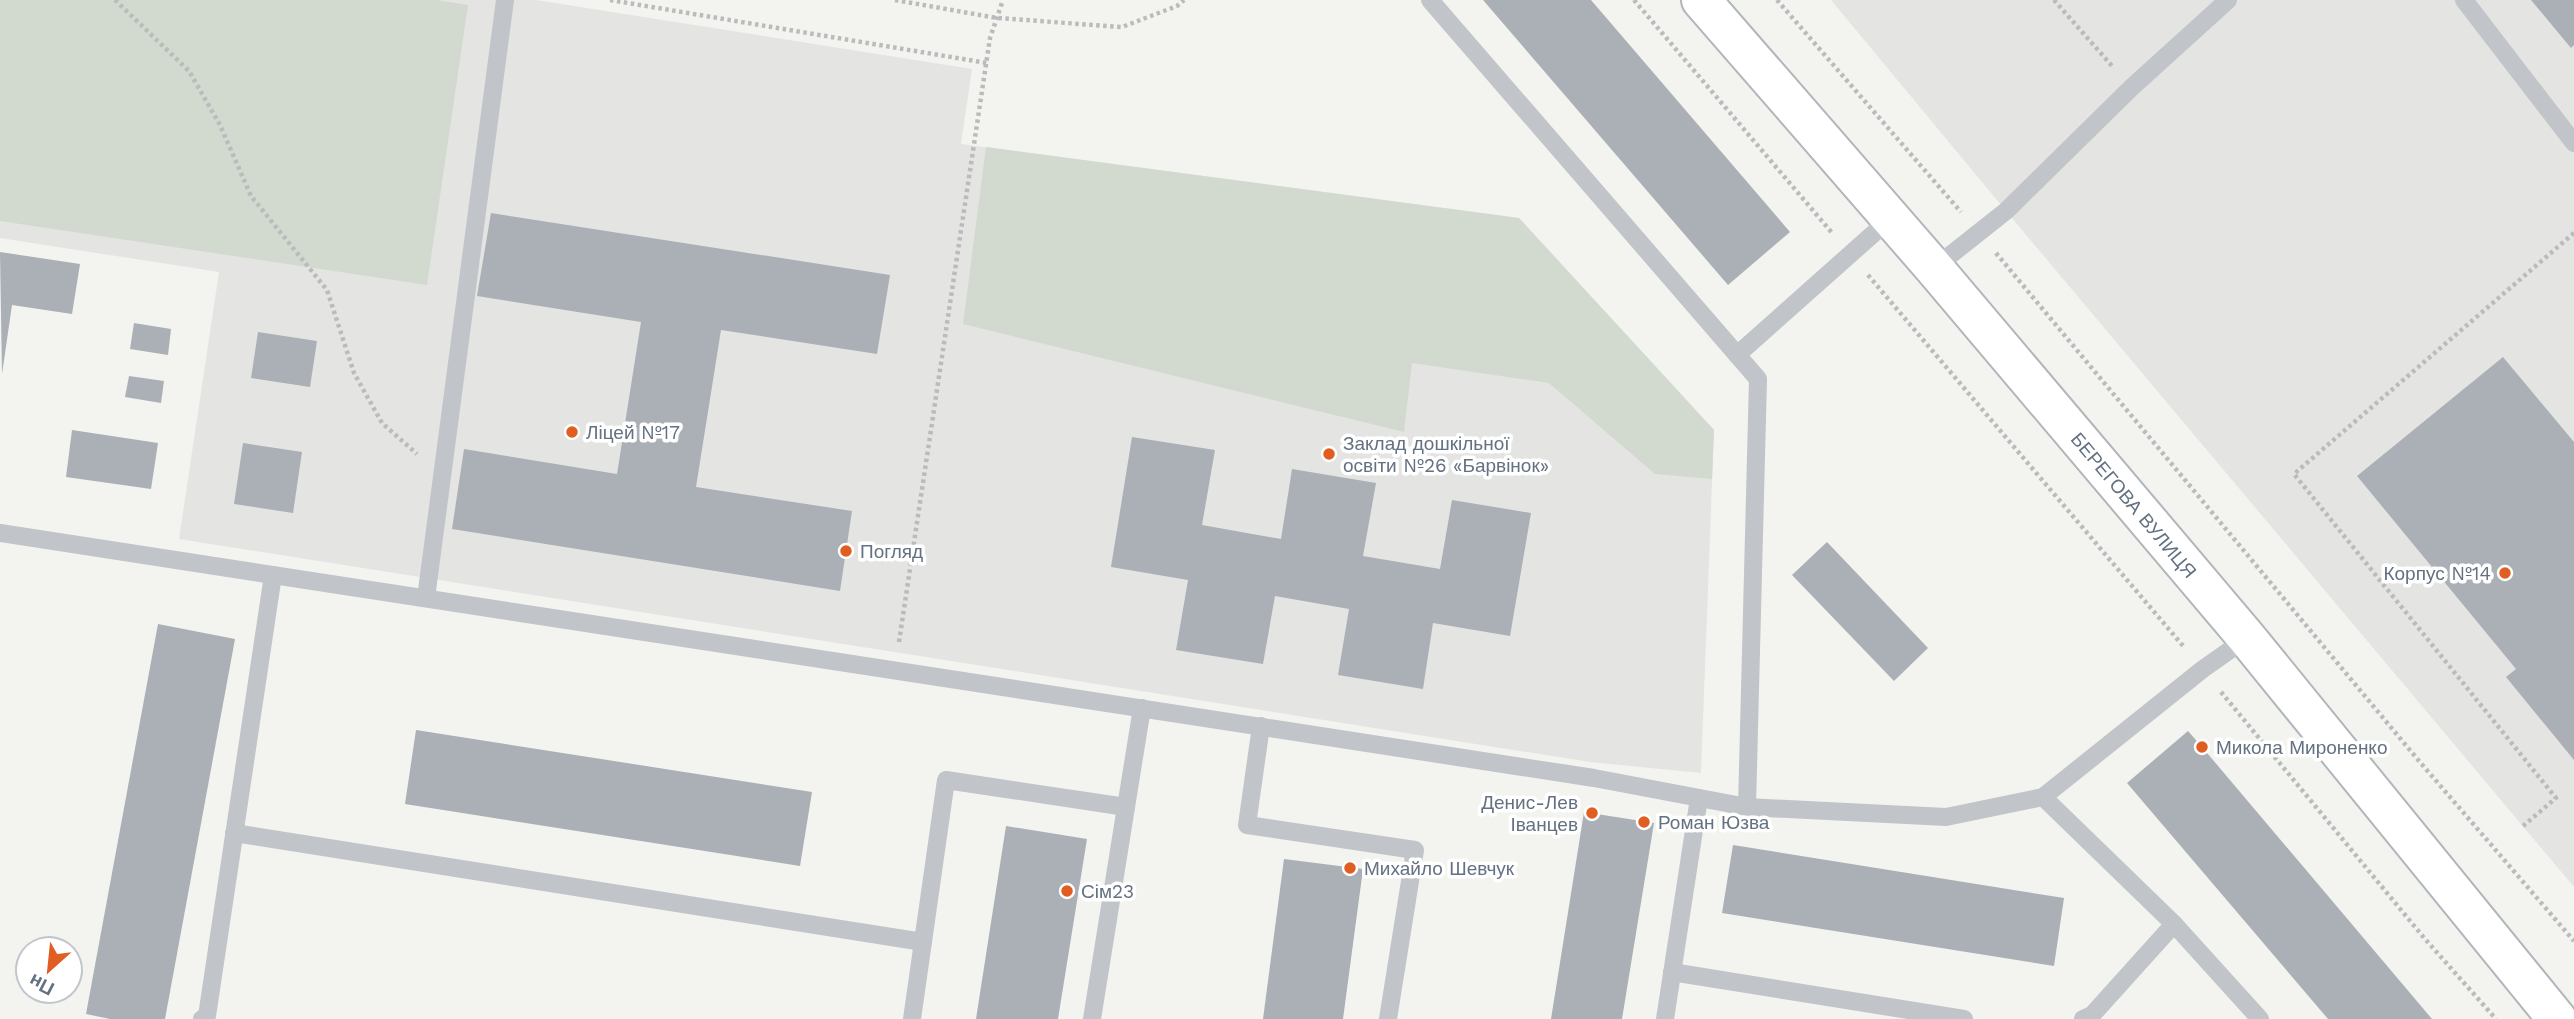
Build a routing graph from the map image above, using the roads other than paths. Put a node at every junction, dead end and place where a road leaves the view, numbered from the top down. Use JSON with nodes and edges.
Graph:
{"nodes":[{"id":1,"x":505,"y":0,"type":"edge"},
{"id":2,"x":1430,"y":0,"type":"edge"},
{"id":3,"x":1700,"y":0,"type":"edge"},
{"id":4,"x":2228,"y":0,"type":"edge"},
{"id":5,"x":2465,"y":0,"type":"edge"},
{"id":6,"x":2574,"y":143,"type":"edge"},
{"id":7,"x":1891,"y":218,"type":"junction"},
{"id":8,"x":1934,"y":268,"type":"junction"},
{"id":9,"x":1737,"y":355,"type":"junction"},
{"id":10,"x":0,"y":533,"type":"edge"},
{"id":11,"x":273,"y":575,"type":"junction"},
{"id":12,"x":426,"y":598,"type":"junction"},
{"id":13,"x":2247,"y":638,"type":"junction"},
{"id":14,"x":1142,"y":708,"type":"junction"},
{"id":15,"x":1261,"y":726,"type":"junction"},
{"id":16,"x":2043,"y":797,"type":"junction"},
{"id":17,"x":1699,"y":798,"type":"junction"},
{"id":18,"x":1126,"y":807,"type":"junction"},
{"id":19,"x":1747,"y":807,"type":"junction"},
{"id":20,"x":234,"y":833,"type":"junction"},
{"id":21,"x":2174,"y":924,"type":"junction"},
{"id":22,"x":923,"y":942,"type":"junction"},
{"id":23,"x":1672,"y":972,"type":"junction"},
{"id":24,"x":202,"y":1019,"type":"edge"},
{"id":25,"x":912,"y":1019,"type":"edge"},
{"id":26,"x":1092,"y":1019,"type":"edge"},
{"id":27,"x":1388,"y":1019,"type":"edge"},
{"id":28,"x":1665,"y":1019,"type":"edge"},
{"id":29,"x":1964,"y":1019,"type":"edge"},
{"id":30,"x":2083,"y":1019,"type":"edge"},
{"id":31,"x":2260,"y":1019,"type":"edge"},
{"id":32,"x":2557,"y":1019,"type":"edge"}],
"edges":[{"from":1,"to":12,"type":"lane"},
{"from":2,"to":9,"type":"lane"},
{"from":3,"to":7,"type":"street","name":"БЕРЕГОВА ВУЛИЦЯ"},
{"from":4,"to":8,"type":"lane"},
{"from":5,"to":6,"type":"lane"},
{"from":7,"to":8,"type":"street","name":"БЕРЕГОВА ВУЛИЦЯ"},
{"from":7,"to":9,"type":"lane"},
{"from":8,"to":13,"type":"street","name":"БЕРЕГОВА ВУЛИЦЯ"},
{"from":9,"to":19,"type":"lane"},
{"from":10,"to":11,"type":"lane"},
{"from":11,"to":12,"type":"lane"},
{"from":11,"to":20,"type":"lane"},
{"from":12,"to":14,"type":"lane"},
{"from":13,"to":16,"type":"lane"},
{"from":13,"to":32,"type":"street","name":"БЕРЕГОВА ВУЛИЦЯ"},
{"from":14,"to":15,"type":"lane"},
{"from":14,"to":18,"type":"lane"},
{"from":15,"to":17,"type":"lane"},
{"from":15,"to":27,"type":"lane"},
{"from":16,"to":19,"type":"lane"},
{"from":16,"to":21,"type":"lane"},
{"from":17,"to":19,"type":"lane"},
{"from":17,"to":23,"type":"lane"},
{"from":18,"to":22,"type":"lane"},
{"from":18,"to":26,"type":"lane"},
{"from":20,"to":22,"type":"lane"},
{"from":20,"to":24,"type":"lane"},
{"from":21,"to":30,"type":"lane"},
{"from":21,"to":31,"type":"lane"},
{"from":22,"to":25,"type":"lane"},
{"from":23,"to":28,"type":"lane"},
{"from":23,"to":29,"type":"lane"}]}
